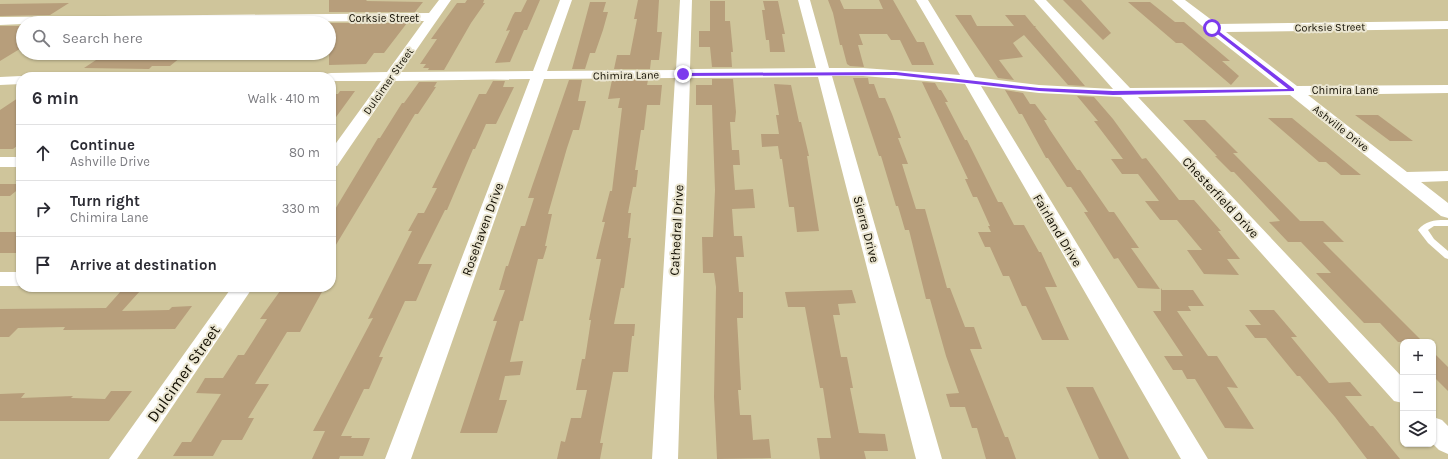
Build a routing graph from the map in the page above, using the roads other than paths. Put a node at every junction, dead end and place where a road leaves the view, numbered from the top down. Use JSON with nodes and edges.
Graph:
{"nodes":[{"id":1,"x":445,"y":0,"type":"edge"},
{"id":2,"x":566,"y":0,"type":"edge"},
{"id":3,"x":686,"y":0,"type":"edge"},
{"id":4,"x":804,"y":0,"type":"edge"},
{"id":5,"x":922,"y":0,"type":"edge"},
{"id":6,"x":1040,"y":0,"type":"edge"},
{"id":7,"x":1178,"y":0,"type":"edge"},
{"id":8,"x":432,"y":18,"type":"junction"},
{"id":9,"x":336,"y":19,"type":"edge"},
{"id":10,"x":0,"y":21,"type":"edge"},
{"id":11,"x":16,"y":21,"type":"edge"},
{"id":12,"x":1448,"y":25,"type":"edge"},
{"id":13,"x":1212,"y":28,"type":"junction"},
{"id":14,"x":824,"y":73,"type":"junction"},
{"id":15,"x":683,"y":74,"type":"junction"},
{"id":16,"x":538,"y":76,"type":"junction"},
{"id":17,"x":336,"y":77,"type":"edge"},
{"id":18,"x":391,"y":77,"type":"junction"},
{"id":19,"x":16,"y":80,"type":"edge"},
{"id":20,"x":969,"y":80,"type":"junction"},
{"id":21,"x":0,"y":81,"type":"edge"},
{"id":22,"x":1448,"y":89,"type":"edge"},
{"id":23,"x":1293,"y":90,"type":"junction"},
{"id":24,"x":1124,"y":92,"type":"junction"},
{"id":25,"x":336,"y":154,"type":"edge"},
{"id":26,"x":0,"y":162,"type":"edge"},
{"id":27,"x":16,"y":162,"type":"edge"},
{"id":28,"x":1448,"y":176,"type":"edge"},
{"id":29,"x":1403,"y":177,"type":"junction"},
{"id":30,"x":1448,"y":212,"type":"edge"},
{"id":31,"x":1448,"y":223,"type":"edge"},
{"id":32,"x":1448,"y":256,"type":"edge"},
{"id":33,"x":0,"y":279,"type":"edge"},
{"id":34,"x":16,"y":279,"type":"edge"},
{"id":35,"x":239,"y":292,"type":"edge"},
{"id":36,"x":1400,"y":391,"type":"edge"},
{"id":37,"x":1436,"y":430,"type":"edge"},
{"id":38,"x":1448,"y":443,"type":"edge"},
{"id":39,"x":122,"y":459,"type":"edge"},
{"id":40,"x":398,"y":459,"type":"edge"},
{"id":41,"x":665,"y":459,"type":"edge"},
{"id":42,"x":929,"y":459,"type":"edge"},
{"id":43,"x":1195,"y":459,"type":"edge"}],
"edges":[{"from":1,"to":8,"type":"street","name":"Dulcimer Street"},
{"from":2,"to":16,"type":"street","name":"Rosehaven Drive"},
{"from":3,"to":15,"type":"street","name":"Cathedral Drive"},
{"from":4,"to":14,"type":"street","name":"Sierra Drive"},
{"from":5,"to":20,"type":"street","name":"Fairland Drive"},
{"from":6,"to":24,"type":"street","name":"Chesterfield Drive"},
{"from":7,"to":13,"type":"street","name":"Ashville Drive"},
{"from":8,"to":9,"type":"street","name":"Corksie Street"},
{"from":8,"to":18,"type":"street","name":"Dulcimer Street"},
{"from":10,"to":11,"type":"street","name":"Corksie Street"},
{"from":12,"to":13,"type":"street","name":"Corksie Street"},
{"from":13,"to":23,"type":"street","name":"Ashville Drive"},
{"from":14,"to":15,"type":"street","name":"Chimira Lane"},
{"from":14,"to":20,"type":"street","name":"Chimira Lane"},
{"from":14,"to":42,"type":"street","name":"Sierra Drive"},
{"from":15,"to":16,"type":"street","name":"Chimira Lane"},
{"from":15,"to":41,"type":"street","name":"Cathedral Drive"},
{"from":16,"to":18,"type":"street","name":"Chimira Lane"},
{"from":16,"to":40,"type":"street","name":"Rosehaven Drive"},
{"from":17,"to":18,"type":"street","name":"Chimira Lane"},
{"from":18,"to":25,"type":"street","name":"Dulcimer Street"},
{"from":19,"to":21,"type":"street"},
{"from":20,"to":24,"type":"street","name":"Chimira Lane"},
{"from":20,"to":43,"type":"street","name":"Fairland Drive"},
{"from":22,"to":23,"type":"street","name":"Chimira Lane"},
{"from":23,"to":24,"type":"street","name":"Chimira Lane"},
{"from":23,"to":29,"type":"street","name":"Ashville Drive"},
{"from":24,"to":36,"type":"street","name":"Chesterfield Drive"},
{"from":26,"to":27,"type":"street"},
{"from":28,"to":29,"type":"street"},
{"from":29,"to":30,"type":"street","name":"Ashville Drive"},
{"from":31,"to":32,"type":"lane"},
{"from":33,"to":34,"type":"street"},
{"from":35,"to":39,"type":"street","name":"Dulcimer Street"},
{"from":37,"to":38,"type":"street"}]}
